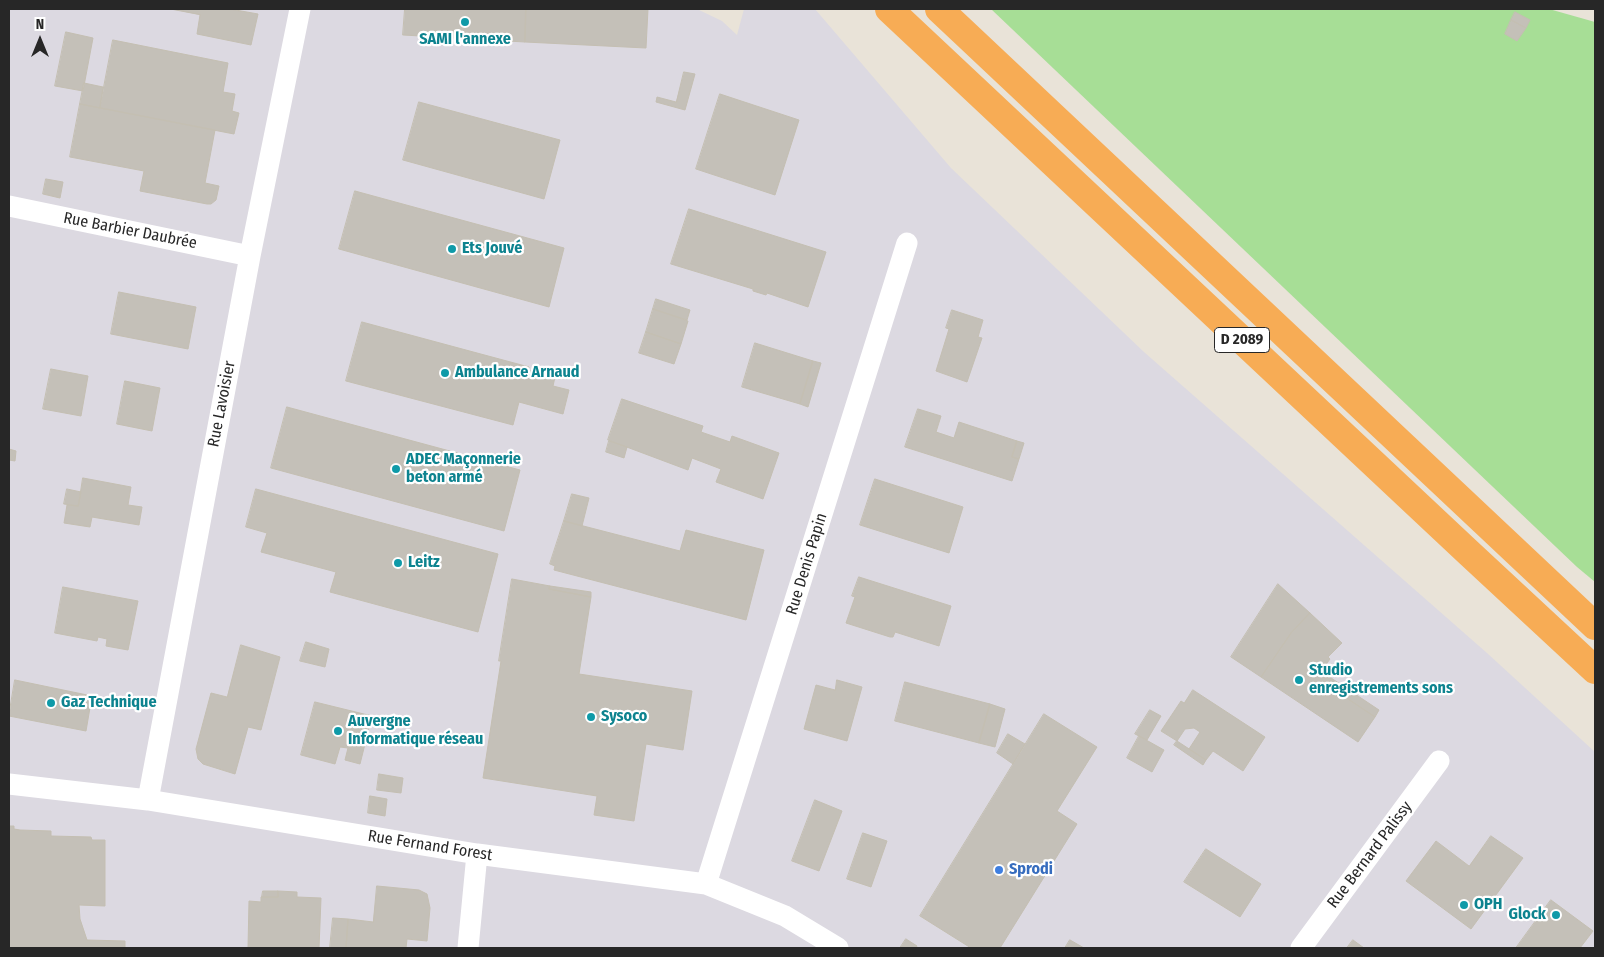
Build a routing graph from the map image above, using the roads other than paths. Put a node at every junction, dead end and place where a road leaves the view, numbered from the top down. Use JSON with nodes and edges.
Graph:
{"nodes":[{"id":1,"x":300,"y":9,"type":"edge"},
{"id":2,"x":889,"y":9,"type":"edge"},
{"id":3,"x":939,"y":9,"type":"edge"},
{"id":4,"x":9,"y":206,"type":"edge"},
{"id":5,"x":907,"y":243,"type":"dead end"},
{"id":6,"x":250,"y":256,"type":"junction"},
{"id":7,"x":1595,"y":626,"type":"edge"},
{"id":8,"x":1595,"y":670,"type":"edge"},
{"id":9,"x":1439,"y":761,"type":"dead end"},
{"id":10,"x":9,"y":784,"type":"edge"},
{"id":11,"x":148,"y":800,"type":"junction"},
{"id":12,"x":477,"y":854,"type":"junction"},
{"id":13,"x":706,"y":884,"type":"junction"},
{"id":14,"x":468,"y":948,"type":"edge"},
{"id":15,"x":838,"y":948,"type":"edge"},
{"id":16,"x":1301,"y":948,"type":"edge"}],
"edges":[{"from":1,"to":6,"type":"street","name":"Rue Lavoisier"},
{"from":2,"to":8,"type":"highway","number":"D 2089"},
{"from":3,"to":7,"type":"highway","number":"D 2089"},
{"from":4,"to":6,"type":"street","name":"Rue Barbier Daubrée"},
{"from":5,"to":13,"type":"street","name":"Rue Denis Papin"},
{"from":6,"to":11,"type":"street","name":"Rue Lavoisier"},
{"from":9,"to":16,"type":"street","name":"Rue Bernard Palissy"},
{"from":10,"to":11,"type":"street","name":"Rue Fernand Forest"},
{"from":11,"to":12,"type":"street","name":"Rue Fernand Forest"},
{"from":12,"to":13,"type":"street","name":"Rue Fernand Forest"},
{"from":12,"to":14,"type":"street"},
{"from":13,"to":15,"type":"street","name":"Rue Fernand Forest"}]}
